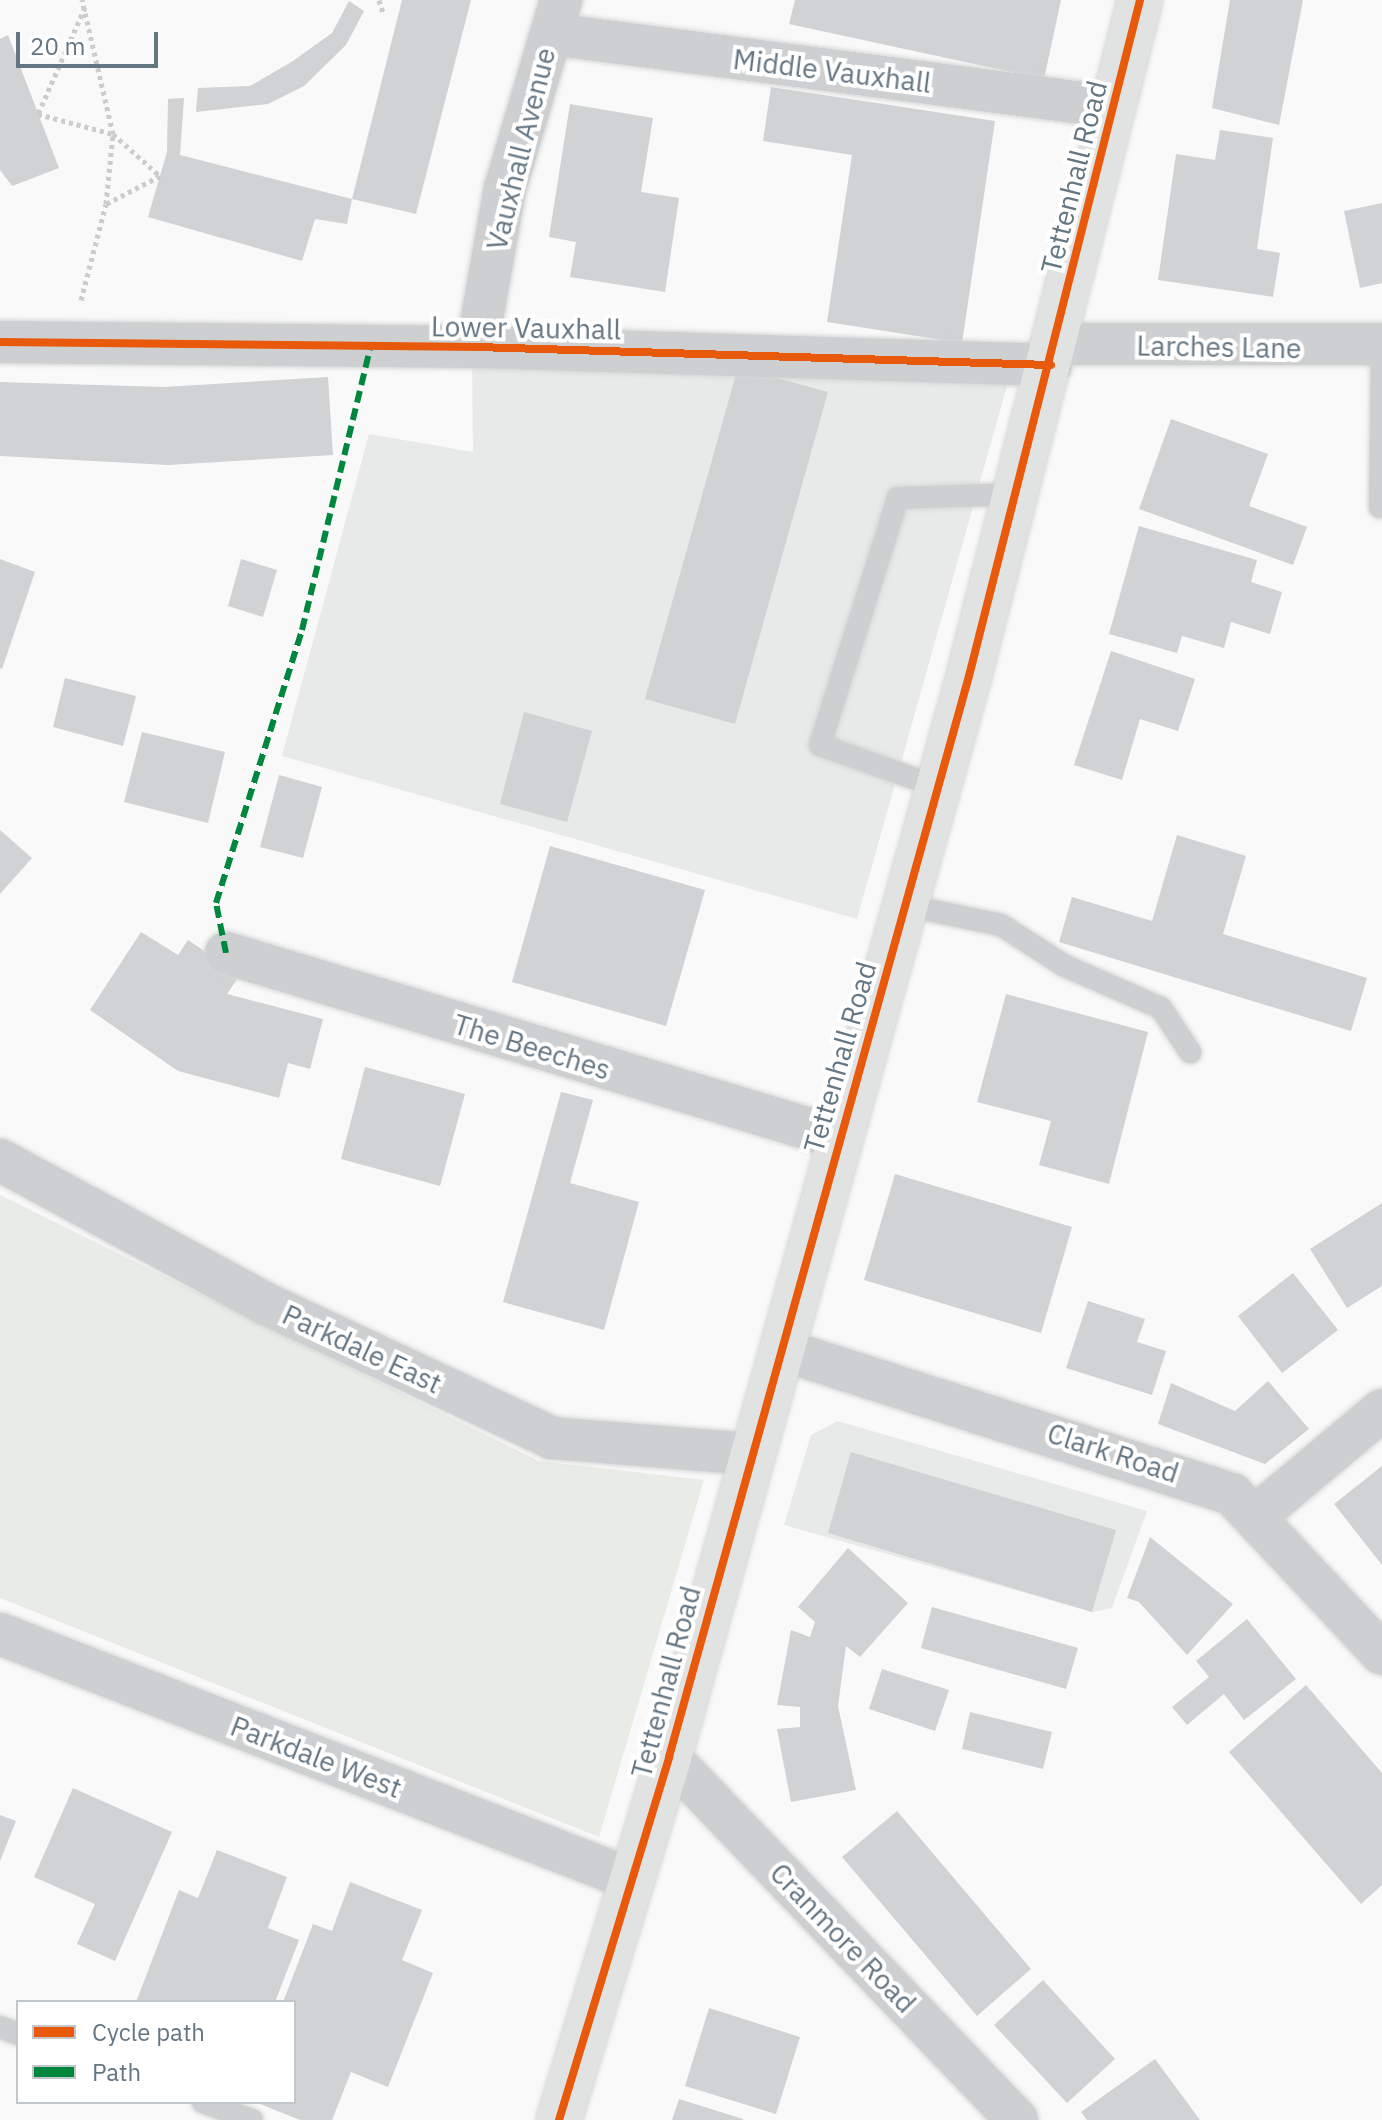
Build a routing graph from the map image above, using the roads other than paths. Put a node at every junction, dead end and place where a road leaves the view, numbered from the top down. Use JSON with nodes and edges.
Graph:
{"nodes":[{"id":1,"x":1140,"y":0,"type":"edge"},
{"id":2,"x":556,"y":17,"type":"edge"},
{"id":3,"x":1113,"y":107,"type":"junction"},
{"id":4,"x":0,"y":342,"type":"edge"},
{"id":5,"x":1382,"y":344,"type":"edge"},
{"id":6,"x":477,"y":347,"type":"junction"},
{"id":7,"x":1054,"y":355,"type":"junction"},
{"id":8,"x":1016,"y":494,"type":"junction"},
{"id":9,"x":1380,"y":507,"type":"edge"},
{"id":10,"x":938,"y":787,"type":"junction"},
{"id":11,"x":905,"y":905,"type":"junction"},
{"id":12,"x":226,"y":953,"type":"dead end"},
{"id":13,"x":1190,"y":1052,"type":"dead end"},
{"id":14,"x":839,"y":1138,"type":"junction"},
{"id":15,"x":0,"y":1160,"type":"edge"},
{"id":16,"x":783,"y":1350,"type":"junction"},
{"id":17,"x":1382,"y":1410,"type":"edge"},
{"id":18,"x":750,"y":1454,"type":"junction"},
{"id":19,"x":1257,"y":1515,"type":"junction"},
{"id":20,"x":0,"y":1634,"type":"edge"},
{"id":21,"x":1382,"y":1654,"type":"edge"},
{"id":22,"x":669,"y":1757,"type":"junction"},
{"id":23,"x":633,"y":1880,"type":"junction"},
{"id":24,"x":208,"y":2104,"type":"edge"},
{"id":25,"x":252,"y":2120,"type":"edge"},
{"id":26,"x":559,"y":2120,"type":"edge"},
{"id":27,"x":1017,"y":2120,"type":"edge"}],
"edges":[{"from":1,"to":3,"type":"highway","name":"Tettenhall Road"},
{"from":2,"to":3,"type":"street","name":"Middle Vauxhall"},
{"from":2,"to":6,"type":"street","name":"Vauxhall Avenue"},
{"from":3,"to":7,"type":"highway","name":"Tettenhall Road"},
{"from":4,"to":6,"type":"street","name":"Lower Vauxhall"},
{"from":5,"to":7,"type":"street","name":"Larches Lane"},
{"from":5,"to":9,"type":"lane"},
{"from":6,"to":7,"type":"street","name":"Lower Vauxhall"},
{"from":7,"to":8,"type":"highway","name":"Tettenhall Road"},
{"from":8,"to":10,"type":"highway","name":"Tettenhall Road"},
{"from":8,"to":10,"type":"lane"},
{"from":10,"to":11,"type":"highway","name":"Tettenhall Road"},
{"from":11,"to":13,"type":"lane"},
{"from":11,"to":14,"type":"highway","name":"Tettenhall Road"},
{"from":12,"to":14,"type":"street","name":"The Beeches"},
{"from":14,"to":16,"type":"highway","name":"Tettenhall Road"},
{"from":15,"to":18,"type":"street","name":"Parkdale East"},
{"from":16,"to":18,"type":"highway","name":"Tettenhall Road"},
{"from":16,"to":19,"type":"street","name":"Clark Road"},
{"from":17,"to":19,"type":"street"},
{"from":18,"to":22,"type":"highway","name":"Tettenhall Road"},
{"from":19,"to":21,"type":"street","name":"Clark Road"},
{"from":20,"to":23,"type":"street","name":"Parkdale West"},
{"from":22,"to":23,"type":"highway","name":"Tettenhall Road"},
{"from":22,"to":27,"type":"street","name":"Cranmore Road"},
{"from":23,"to":26,"type":"highway","name":"Tettenhall Road"},
{"from":24,"to":25,"type":"lane"}]}
